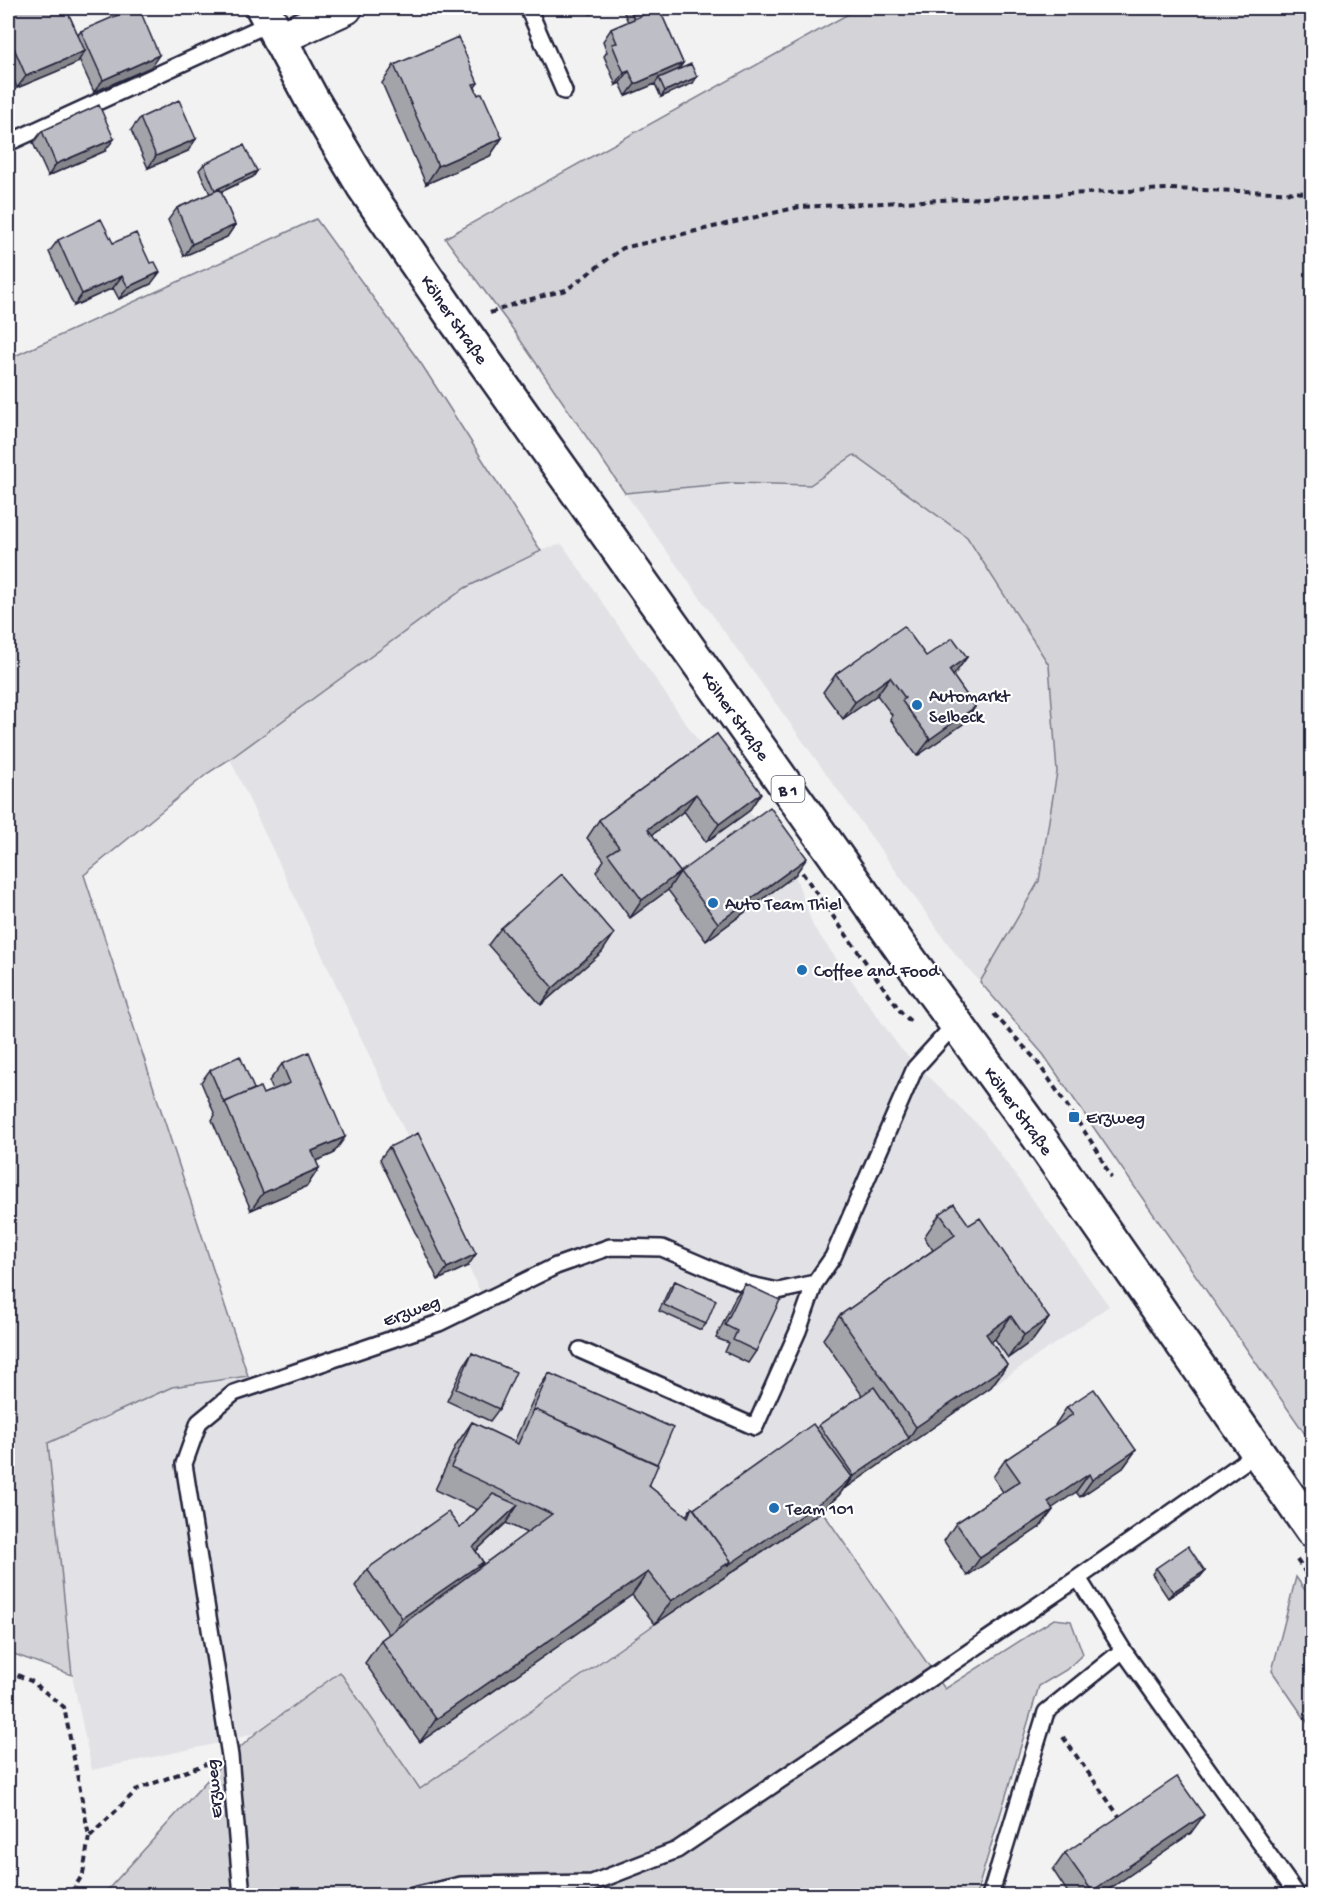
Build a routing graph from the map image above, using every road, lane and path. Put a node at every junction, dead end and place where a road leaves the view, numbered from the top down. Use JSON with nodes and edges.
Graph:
{"nodes":[{"id":1,"x":346,"y":8,"type":"edge"},
{"id":2,"x":528,"y":8,"type":"edge"},
{"id":3,"x":270,"y":23,"type":"edge"},
{"id":4,"x":564,"y":91,"type":"dead end"},
{"id":5,"x":8,"y":142,"type":"edge"},
{"id":6,"x":1312,"y":193,"type":"edge"},
{"id":7,"x":490,"y":313,"type":"dead end"},
{"id":8,"x":840,"y":925,"type":"dead end"},
{"id":9,"x":901,"y":1012,"type":"dead end"},
{"id":10,"x":955,"y":1024,"type":"junction"},
{"id":11,"x":1036,"y":1060,"type":"dead end"},
{"id":12,"x":1097,"y":1150,"type":"dead end"},
{"id":13,"x":815,"y":1283,"type":"junction"},
{"id":14,"x":580,"y":1350,"type":"dead end"},
{"id":15,"x":1257,"y":1453,"type":"junction"},
{"id":16,"x":1312,"y":1530,"type":"edge"},
{"id":17,"x":1078,"y":1578,"type":"junction"},
{"id":18,"x":1123,"y":1650,"type":"junction"},
{"id":19,"x":8,"y":1671,"type":"edge"},
{"id":20,"x":1046,"y":1712,"type":"junction"},
{"id":21,"x":230,"y":1756,"type":"junction"},
{"id":22,"x":1124,"y":1822,"type":"edge"},
{"id":23,"x":89,"y":1836,"type":"junction"},
{"id":24,"x":69,"y":1896,"type":"edge"},
{"id":25,"x":242,"y":1896,"type":"edge"},
{"id":26,"x":412,"y":1896,"type":"edge"},
{"id":27,"x":990,"y":1896,"type":"edge"},
{"id":28,"x":1298,"y":1896,"type":"edge"}],
"edges":[{"from":1,"to":3,"type":"street"},
{"from":2,"to":4,"type":"lane"},
{"from":3,"to":5,"type":"lane"},
{"from":3,"to":10,"type":"main road","name":"Kölner Straße","number":"B 1"},
{"from":6,"to":7,"type":"path"},
{"from":8,"to":9,"type":"path"},
{"from":10,"to":13,"type":"lane"},
{"from":10,"to":15,"type":"main road","name":"Kölner Straße","number":"B 1"},
{"from":11,"to":12,"type":"path"},
{"from":13,"to":14,"type":"lane"},
{"from":13,"to":21,"type":"lane","name":"Erzweg"},
{"from":15,"to":16,"type":"main road","name":"Kölner Straße","number":"B 1"},
{"from":15,"to":17,"type":"lane"},
{"from":17,"to":18,"type":"lane"},
{"from":17,"to":26,"type":"lane"},
{"from":18,"to":20,"type":"lane"},
{"from":18,"to":28,"type":"lane"},
{"from":19,"to":23,"type":"path"},
{"from":20,"to":22,"type":"path"},
{"from":20,"to":27,"type":"lane"},
{"from":21,"to":23,"type":"path"},
{"from":21,"to":25,"type":"lane","name":"Erzweg"},
{"from":23,"to":24,"type":"path"}]}
